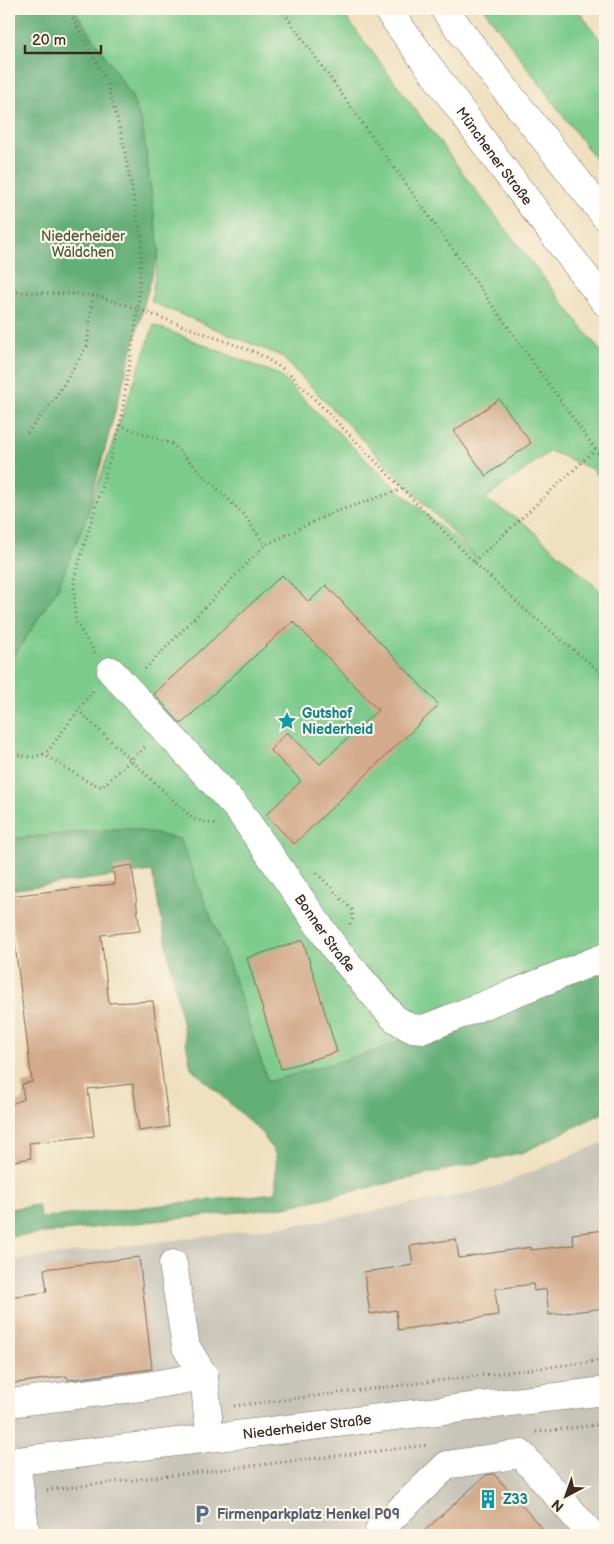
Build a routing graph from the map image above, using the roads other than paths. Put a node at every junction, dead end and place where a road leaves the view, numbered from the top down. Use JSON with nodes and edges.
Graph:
{"nodes":[{"id":1,"x":386,"y":9,"type":"edge"},
{"id":2,"x":444,"y":9,"type":"edge"},
{"id":3,"x":605,"y":216,"type":"edge"},
{"id":4,"x":605,"y":302,"type":"edge"},
{"id":5,"x":119,"y":679,"type":"road end"},
{"id":6,"x":605,"y":956,"type":"edge"},
{"id":7,"x":173,"y":1264,"type":"dead end"},
{"id":8,"x":204,"y":1376,"type":"junction"},
{"id":9,"x":605,"y":1391,"type":"edge"},
{"id":10,"x":9,"y":1404,"type":"edge"},
{"id":11,"x":210,"y":1437,"type":"junction"},
{"id":12,"x":12,"y":1461,"type":"edge"},
{"id":13,"x":26,"y":1535,"type":"edge"},
{"id":14,"x":383,"y":1535,"type":"edge"},
{"id":15,"x":592,"y":1535,"type":"edge"}],
"edges":[{"from":1,"to":4,"type":"main road","name":"Münchener Straße"},
{"from":2,"to":3,"type":"main road"},
{"from":5,"to":6,"type":"main road","name":"Bonner Straße"},
{"from":7,"to":8,"type":"main road"},
{"from":8,"to":10,"type":"main road"},
{"from":8,"to":11,"type":"main road"},
{"from":9,"to":11,"type":"main road","name":"Niederheider Straße"},
{"from":11,"to":12,"type":"main road","name":"Niederheider Straße"},
{"from":12,"to":13,"type":"main road"},
{"from":14,"to":15,"type":"main road"}]}
